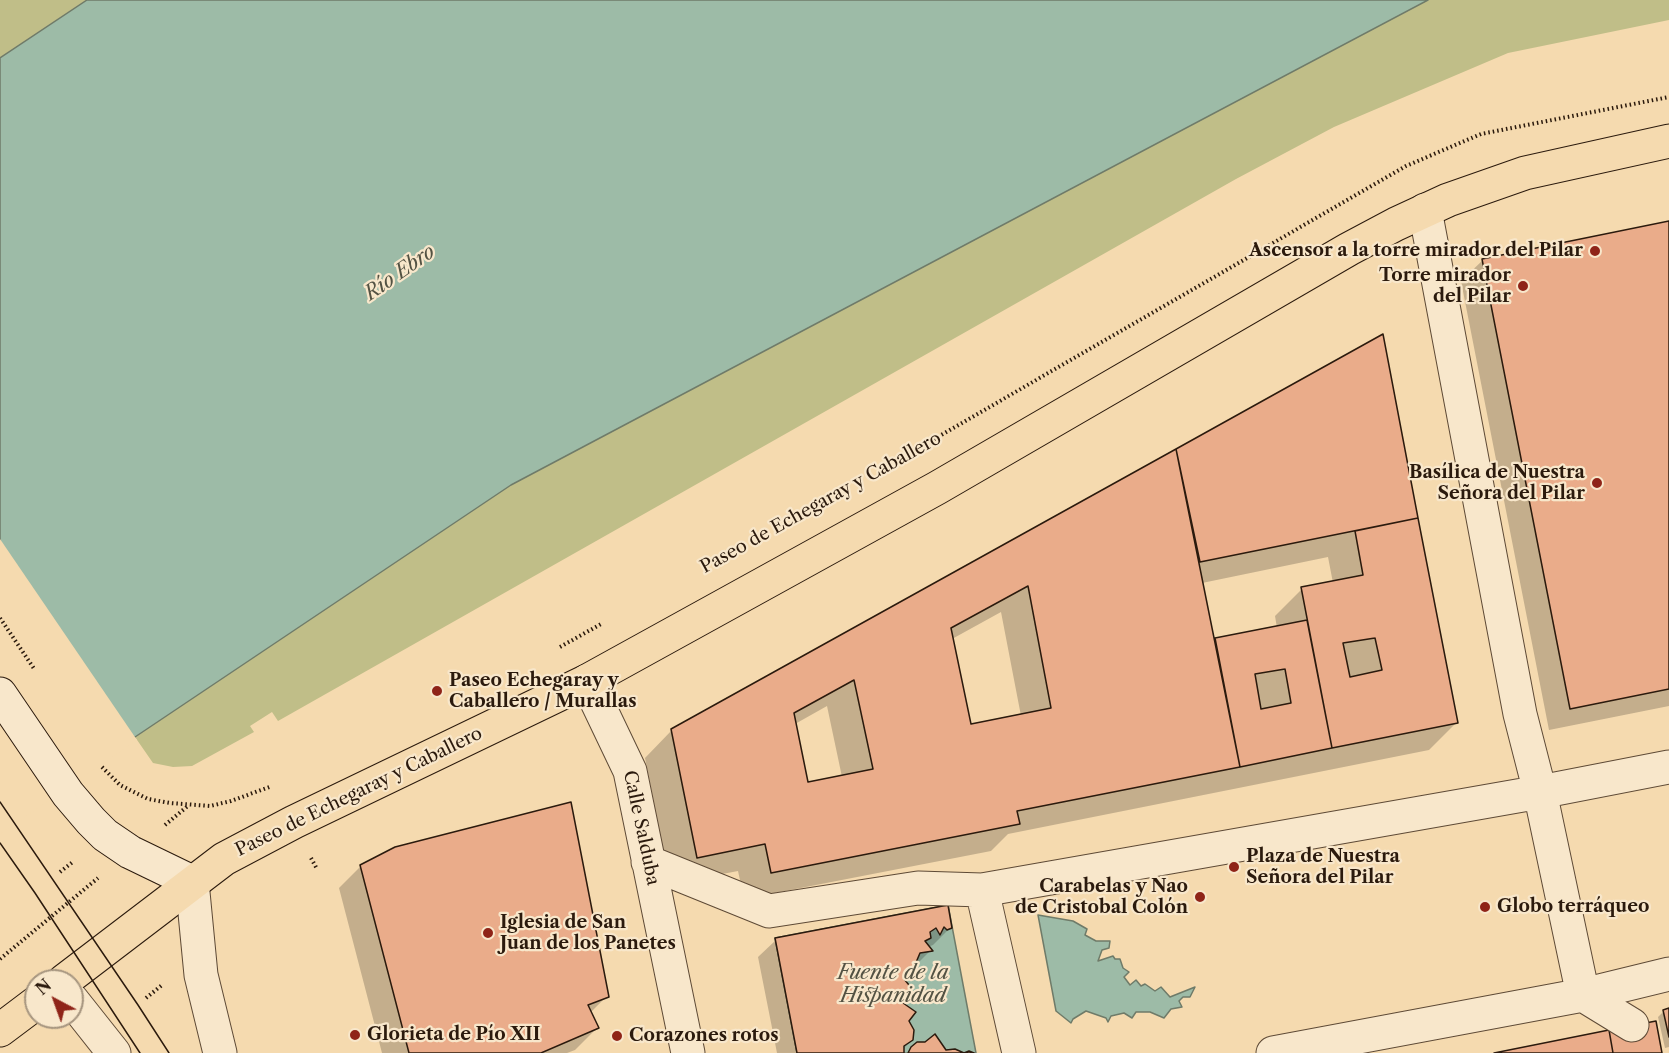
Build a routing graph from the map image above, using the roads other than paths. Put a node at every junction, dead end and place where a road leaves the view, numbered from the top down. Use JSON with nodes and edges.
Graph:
{"nodes":[{"id":1,"x":1669,"y":141,"type":"edge"},
{"id":2,"x":1425,"y":210,"type":"junction"},
{"id":3,"x":587,"y":681,"type":"junction"},
{"id":4,"x":0,"y":694,"type":"edge"},
{"id":5,"x":1669,"y":767,"type":"edge"},
{"id":6,"x":1540,"y":792,"type":"junction"},
{"id":7,"x":648,"y":862,"type":"junction"},
{"id":8,"x":192,"y":882,"type":"junction"},
{"id":9,"x":982,"y":890,"type":"junction"},
{"id":10,"x":80,"y":969,"type":"edge"},
{"id":11,"x":1669,"y":974,"type":"edge"},
{"id":12,"x":1583,"y":995,"type":"junction"},
{"id":13,"x":24,"y":1012,"type":"edge"},
{"id":14,"x":84,"y":1015,"type":"edge"},
{"id":15,"x":1632,"y":1025,"type":"dead end"},
{"id":16,"x":0,"y":1030,"type":"edge"},
{"id":17,"x":114,"y":1053,"type":"edge"},
{"id":18,"x":220,"y":1053,"type":"edge"},
{"id":19,"x":688,"y":1053,"type":"edge"},
{"id":20,"x":1019,"y":1053,"type":"edge"},
{"id":21,"x":1273,"y":1053,"type":"edge"}],
"edges":[{"from":1,"to":2,"type":"main road","name":"Paseo de Echegaray y Caballero"},
{"from":2,"to":3,"type":"main road","name":"Paseo de Echegaray y Caballero"},
{"from":2,"to":6,"type":"street"},
{"from":3,"to":7,"type":"street","name":"Calle Salduba"},
{"from":3,"to":8,"type":"main road","name":"Paseo de Echegaray y Caballero"},
{"from":4,"to":8,"type":"street"},
{"from":5,"to":6,"type":"street"},
{"from":6,"to":9,"type":"street"},
{"from":6,"to":12,"type":"street"},
{"from":7,"to":9,"type":"street"},
{"from":7,"to":19,"type":"street","name":"Calle Salduba"},
{"from":8,"to":10,"type":"main road","name":"Paseo de Echegaray y Caballero"},
{"from":8,"to":18,"type":"street"},
{"from":9,"to":20,"type":"street"},
{"from":11,"to":12,"type":"street"},
{"from":12,"to":15,"type":"street"},
{"from":12,"to":21,"type":"street"},
{"from":13,"to":16,"type":"main road"},
{"from":14,"to":17,"type":"street"}]}
